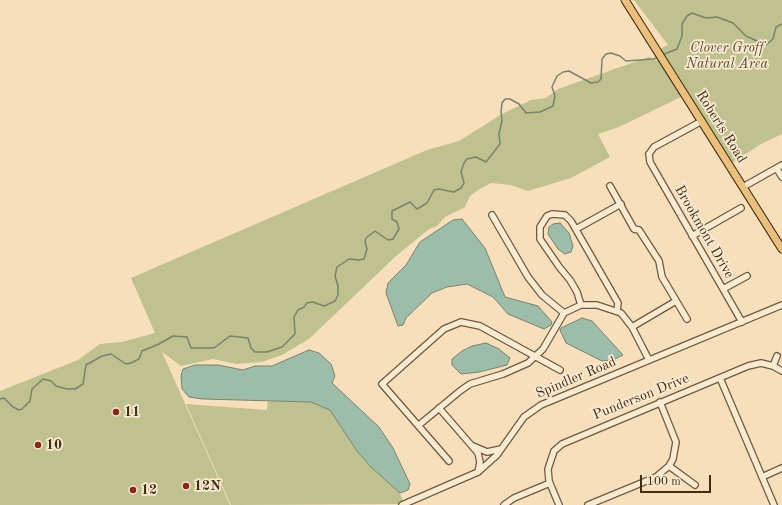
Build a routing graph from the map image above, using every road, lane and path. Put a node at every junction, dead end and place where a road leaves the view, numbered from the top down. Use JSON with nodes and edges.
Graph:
{"nodes":[{"id":1,"x":625,"y":0,"type":"edge"},
{"id":2,"x":702,"y":121,"type":"junction"},
{"id":3,"x":779,"y":167,"type":"edge"},
{"id":4,"x":782,"y":177,"type":"edge"},
{"id":5,"x":610,"y":186,"type":"dead end"},
{"id":6,"x":743,"y":187,"type":"junction"},
{"id":7,"x":621,"y":204,"type":"junction"},
{"id":8,"x":741,"y":208,"type":"dead end"},
{"id":9,"x":492,"y":215,"type":"dead end"},
{"id":10,"x":576,"y":229,"type":"junction"},
{"id":11,"x":692,"y":236,"type":"junction"},
{"id":12,"x":782,"y":249,"type":"edge"},
{"id":13,"x":747,"y":276,"type":"dead end"},
{"id":14,"x":723,"y":289,"type":"junction"},
{"id":15,"x":676,"y":301,"type":"junction"},
{"id":16,"x":782,"y":305,"type":"edge"},
{"id":17,"x":581,"y":306,"type":"junction"},
{"id":18,"x":617,"y":311,"type":"junction"},
{"id":19,"x":564,"y":313,"type":"junction"},
{"id":20,"x":687,"y":320,"type":"dead end"},
{"id":21,"x":742,"y":322,"type":"junction"},
{"id":22,"x":632,"y":327,"type":"junction"},
{"id":23,"x":777,"y":356,"type":"dead end"},
{"id":24,"x":534,"y":357,"type":"junction"},
{"id":25,"x":649,"y":360,"type":"junction"},
{"id":26,"x":773,"y":366,"type":"junction"},
{"id":27,"x":560,"y":370,"type":"dead end"},
{"id":28,"x":782,"y":371,"type":"edge"},
{"id":29,"x":720,"y":378,"type":"junction"},
{"id":30,"x":660,"y":402,"type":"junction"},
{"id":31,"x":439,"y":408,"type":"junction"},
{"id":32,"x":419,"y":426,"type":"junction"},
{"id":33,"x":473,"y":446,"type":"junction"},
{"id":34,"x":500,"y":449,"type":"junction"},
{"id":35,"x":450,"y":461,"type":"dead end"},
{"id":36,"x":669,"y":466,"type":"junction"},
{"id":37,"x":782,"y":468,"type":"edge"},
{"id":38,"x":478,"y":472,"type":"junction"},
{"id":39,"x":762,"y":476,"type":"junction"},
{"id":40,"x":550,"y":483,"type":"junction"},
{"id":41,"x":695,"y":485,"type":"dead end"},
{"id":42,"x":414,"y":503,"type":"edge"},
{"id":43,"x":402,"y":505,"type":"edge"},
{"id":44,"x":504,"y":505,"type":"edge"},
{"id":45,"x":559,"y":505,"type":"edge"},
{"id":46,"x":588,"y":505,"type":"edge"},
{"id":47,"x":774,"y":505,"type":"edge"}],
"edges":[{"from":1,"to":2,"type":"main road","name":"Roberts Road"},
{"from":2,"to":6,"type":"main road","name":"Roberts Road"},
{"from":2,"to":11,"type":"street","name":"Brookmont Drive"},
{"from":3,"to":4,"type":"street"},
{"from":3,"to":6,"type":"street"},
{"from":5,"to":7,"type":"street"},
{"from":6,"to":12,"type":"main road","name":"Roberts Road"},
{"from":7,"to":10,"type":"street"},
{"from":7,"to":15,"type":"street"},
{"from":8,"to":11,"type":"street"},
{"from":9,"to":19,"type":"street"},
{"from":10,"to":17,"type":"street"},
{"from":10,"to":18,"type":"street"},
{"from":11,"to":14,"type":"street","name":"Brookmont Drive"},
{"from":13,"to":14,"type":"street"},
{"from":14,"to":21,"type":"street","name":"Brookmont Drive"},
{"from":15,"to":20,"type":"street"},
{"from":15,"to":22,"type":"street"},
{"from":16,"to":21,"type":"street","name":"Spindler Road"},
{"from":17,"to":18,"type":"street"},
{"from":17,"to":19,"type":"street"},
{"from":18,"to":22,"type":"street"},
{"from":19,"to":24,"type":"street"},
{"from":21,"to":25,"type":"street","name":"Spindler Road"},
{"from":22,"to":25,"type":"street"},
{"from":23,"to":26,"type":"street"},
{"from":24,"to":27,"type":"street"},
{"from":24,"to":31,"type":"street"},
{"from":24,"to":32,"type":"street"},
{"from":25,"to":34,"type":"street","name":"Spindler Road"},
{"from":26,"to":28,"type":"street"},
{"from":26,"to":29,"type":"street","name":"Punderson Drive"},
{"from":29,"to":30,"type":"street","name":"Punderson Drive"},
{"from":29,"to":39,"type":"street"},
{"from":30,"to":36,"type":"street"},
{"from":30,"to":40,"type":"street","name":"Punderson Drive"},
{"from":31,"to":32,"type":"street"},
{"from":31,"to":33,"type":"street"},
{"from":32,"to":35,"type":"street"},
{"from":33,"to":34,"type":"street"},
{"from":33,"to":38,"type":"street"},
{"from":34,"to":38,"type":"street","name":"Spindler Road"},
{"from":36,"to":41,"type":"street"},
{"from":36,"to":46,"type":"street"},
{"from":37,"to":39,"type":"street"},
{"from":38,"to":42,"type":"street","name":"Spindler Road"},
{"from":39,"to":47,"type":"street"},
{"from":40,"to":44,"type":"street"},
{"from":40,"to":45,"type":"street","name":"Punderson Drive"},
{"from":42,"to":43,"type":"street","name":"Spindler Road"}]}
